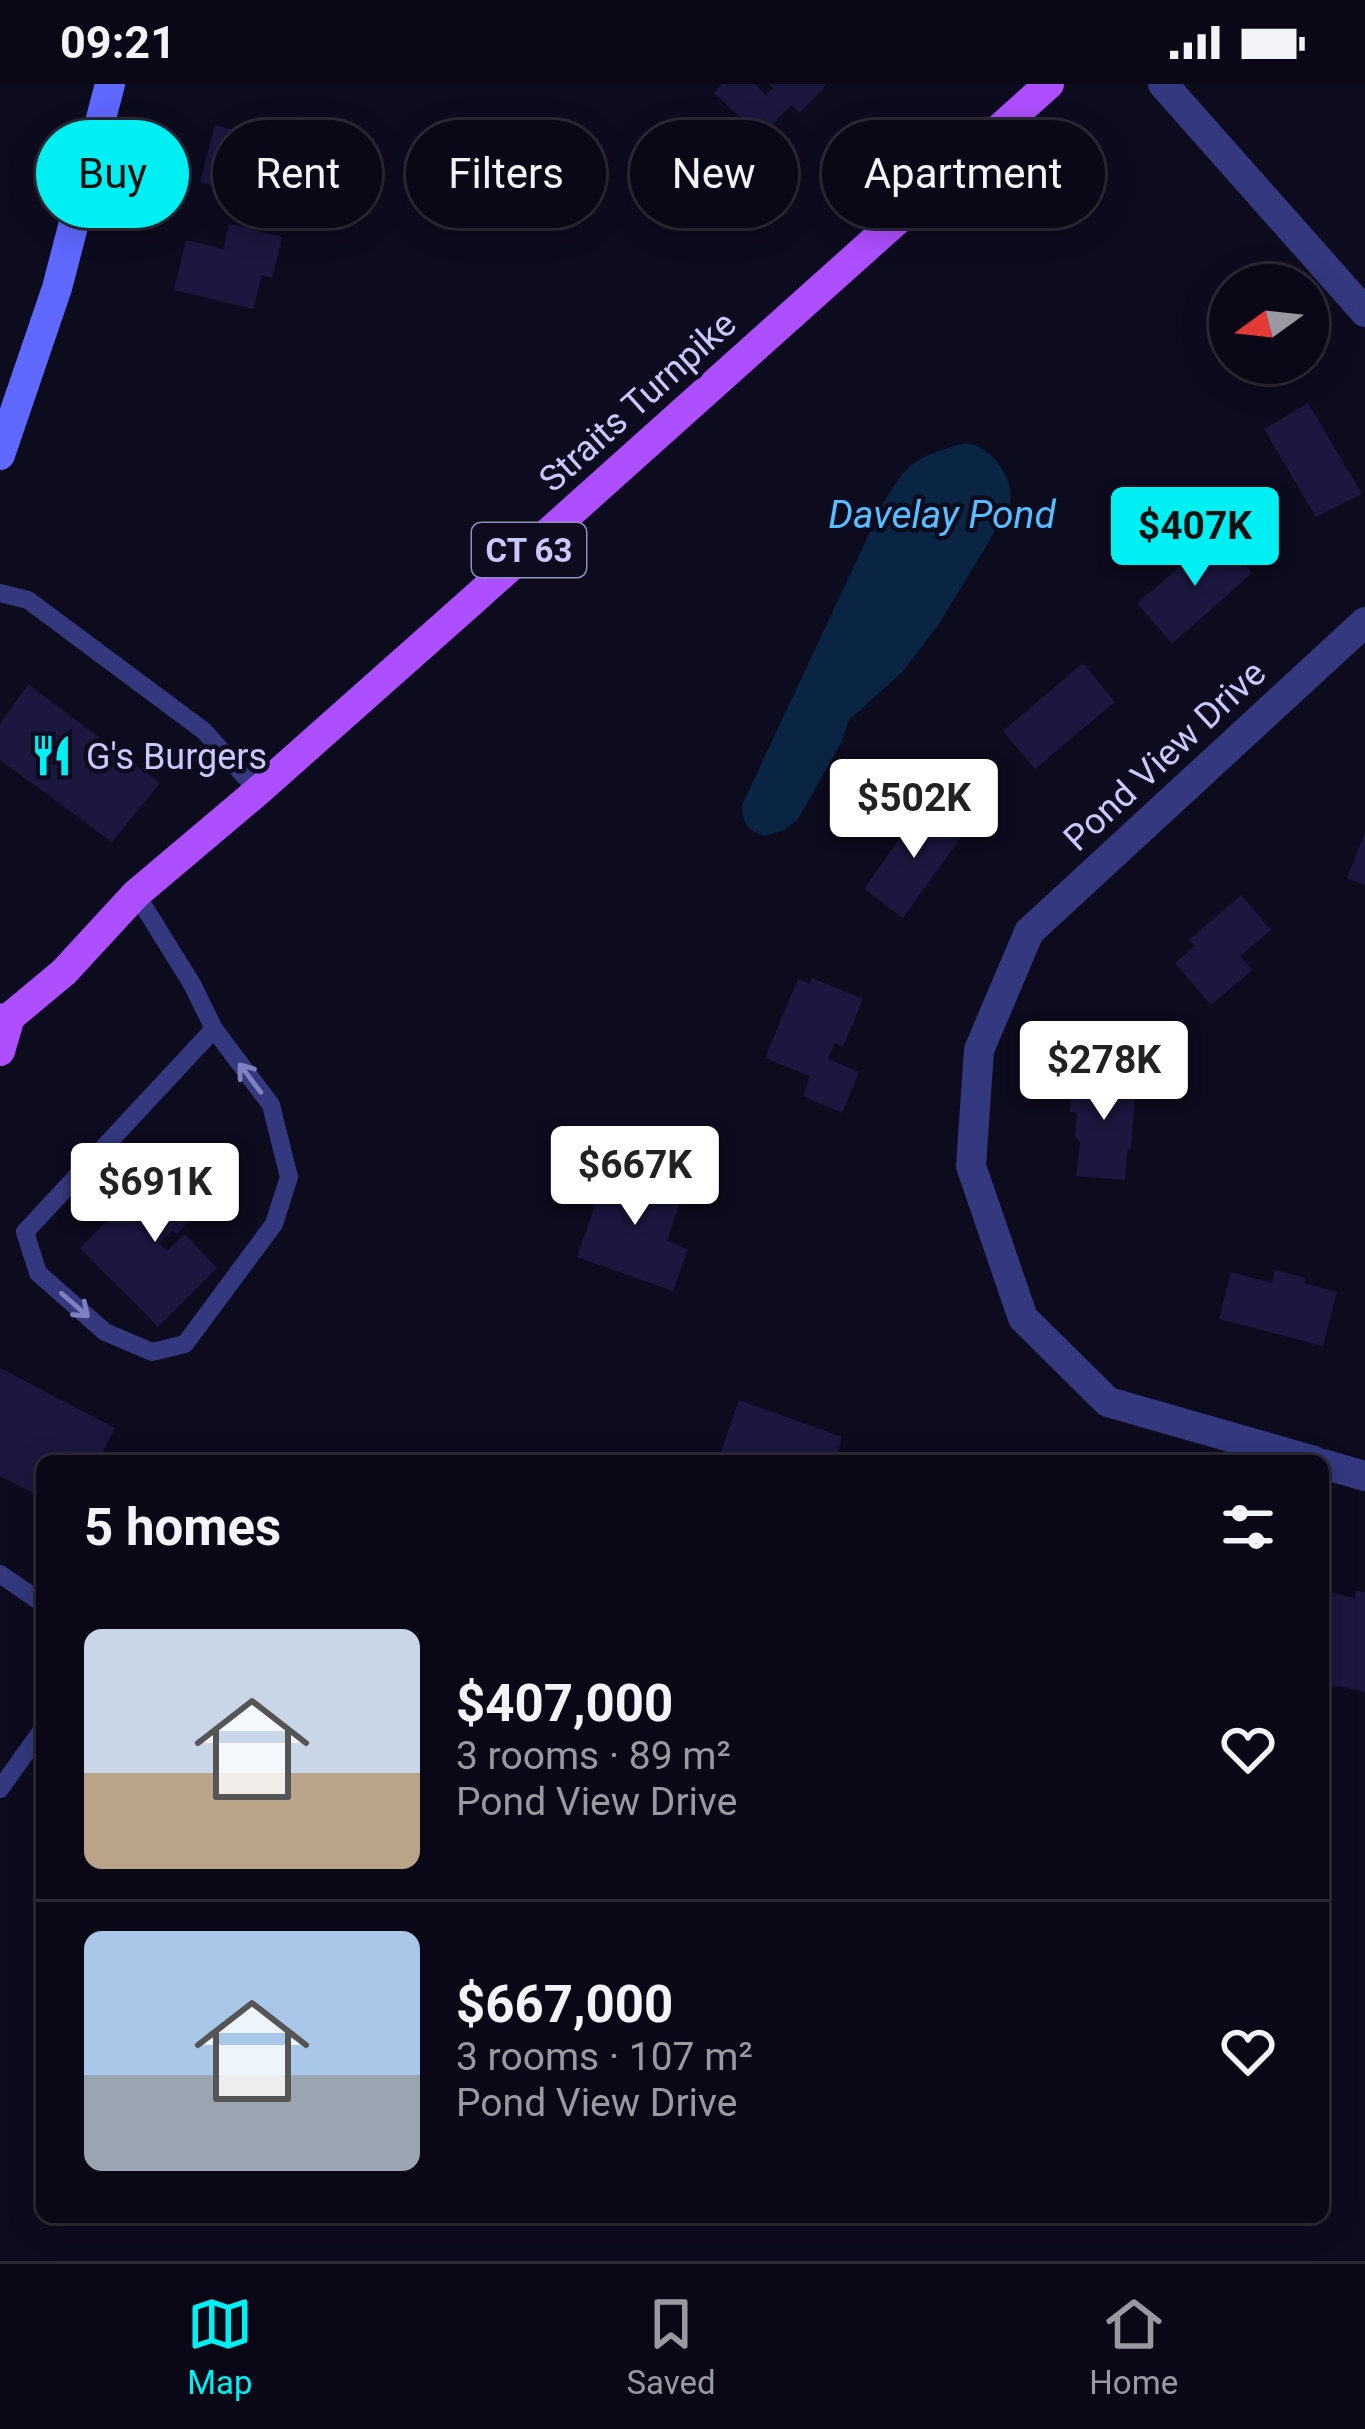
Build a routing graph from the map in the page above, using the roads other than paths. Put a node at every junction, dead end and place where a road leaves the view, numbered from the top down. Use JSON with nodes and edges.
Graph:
{"nodes":[{"id":1,"x":110,"y":84,"type":"edge"},
{"id":2,"x":1049,"y":84,"type":"edge"},
{"id":3,"x":1163,"y":84,"type":"edge"},
{"id":4,"x":1365,"y":312,"type":"edge"},
{"id":5,"x":0,"y":455,"type":"edge"},
{"id":6,"x":0,"y":593,"type":"edge"},
{"id":7,"x":1365,"y":622,"type":"edge"},
{"id":8,"x":258,"y":791,"type":"junction"},
{"id":9,"x":136,"y":894,"type":"junction"},
{"id":10,"x":5,"y":1018,"type":"edge"},
{"id":11,"x":214,"y":1029,"type":"junction"},
{"id":12,"x":0,"y":1051,"type":"edge"},
{"id":13,"x":1293,"y":1455,"type":"edge"},
{"id":14,"x":1329,"y":1466,"type":"edge"},
{"id":15,"x":1365,"y":1476,"type":"edge"},
{"id":16,"x":0,"y":1574,"type":"edge"},
{"id":17,"x":36,"y":1599,"type":"edge"},
{"id":18,"x":36,"y":1738,"type":"edge"},
{"id":19,"x":0,"y":1789,"type":"edge"}],
"edges":[{"from":1,"to":5,"type":"street"},
{"from":2,"to":8,"type":"main road","name":"Straits Turnpike","number":"CT 63"},
{"from":3,"to":4,"type":"street"},
{"from":6,"to":8,"type":"lane"},
{"from":7,"to":13,"type":"street","name":"Pond View Drive"},
{"from":8,"to":9,"type":"main road","name":"Straits Turnpike","number":"CT 63"},
{"from":9,"to":10,"type":"main road","name":"Straits Turnpike","number":"CT 63"},
{"from":9,"to":11,"type":"lane"},
{"from":10,"to":12,"type":"main road","name":"Straits Turnpike","number":"CT 63"},
{"from":11,"to":11,"type":"lane","one_way":true},
{"from":14,"to":15,"type":"street"},
{"from":16,"to":17,"type":"lane"},
{"from":18,"to":19,"type":"lane"}]}
